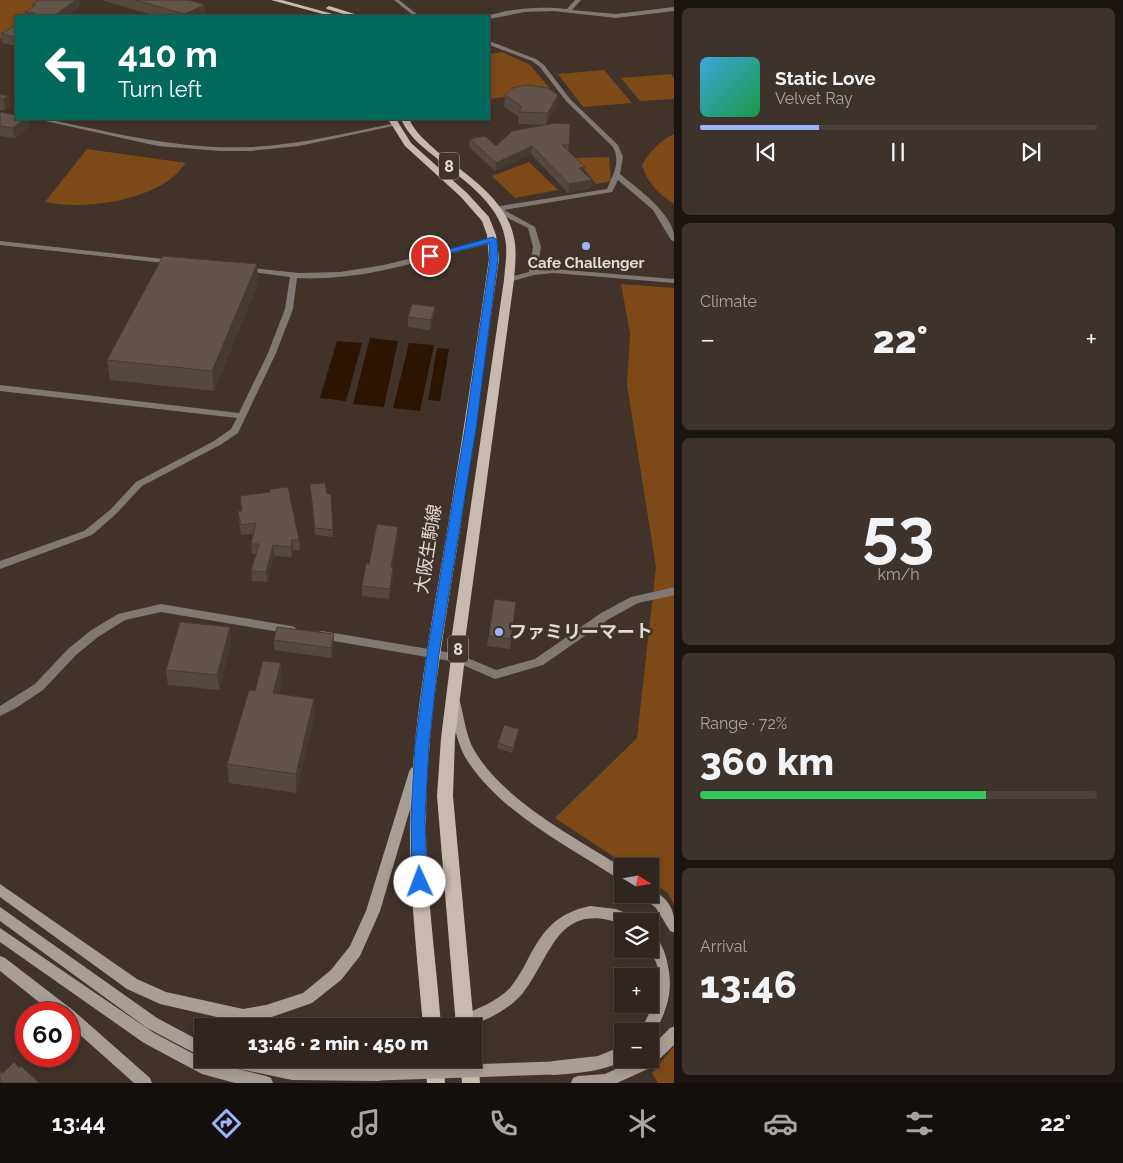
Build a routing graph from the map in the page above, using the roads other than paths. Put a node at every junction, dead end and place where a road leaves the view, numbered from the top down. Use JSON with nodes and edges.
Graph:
{"nodes":[{"id":1,"x":274,"y":0,"type":"edge"},
{"id":2,"x":295,"y":0,"type":"edge"},
{"id":3,"x":396,"y":0,"type":"edge"},
{"id":4,"x":578,"y":0,"type":"edge"},
{"id":5,"x":674,"y":9,"type":"edge"},
{"id":6,"x":569,"y":10,"type":"junction"},
{"id":7,"x":333,"y":15,"type":"edge"},
{"id":8,"x":352,"y":15,"type":"edge"},
{"id":9,"x":416,"y":15,"type":"edge"},
{"id":10,"x":490,"y":17,"type":"edge"},
{"id":11,"x":490,"y":43,"type":"edge"},
{"id":12,"x":44,"y":120,"type":"edge"},
{"id":13,"x":397,"y":121,"type":"edge"},
{"id":14,"x":616,"y":175,"type":"junction"},
{"id":15,"x":497,"y":209,"type":"junction"},
{"id":16,"x":493,"y":240,"type":"junction"},
{"id":17,"x":674,"y":240,"type":"edge"},
{"id":18,"x":0,"y":243,"type":"edge"},
{"id":19,"x":179,"y":262,"type":"edge"},
{"id":20,"x":236,"y":268,"type":"edge"},
{"id":21,"x":533,"y":273,"type":"junction"},
{"id":22,"x":294,"y":275,"type":"junction"},
{"id":23,"x":509,"y":280,"type":"junction"},
{"id":24,"x":674,"y":281,"type":"edge"},
{"id":25,"x":0,"y":388,"type":"edge"},
{"id":26,"x":244,"y":416,"type":"junction"},
{"id":27,"x":0,"y":565,"type":"edge"},
{"id":28,"x":674,"y":591,"type":"edge"},
{"id":29,"x":433,"y":654,"type":"junction"},
{"id":30,"x":458,"y":658,"type":"junction"},
{"id":31,"x":452,"y":697,"type":"junction"},
{"id":32,"x":0,"y":711,"type":"edge"},
{"id":33,"x":422,"y":745,"type":"junction"},
{"id":34,"x":614,"y":869,"type":"edge"},
{"id":35,"x":0,"y":890,"type":"edge"},
{"id":36,"x":659,"y":902,"type":"edge"},
{"id":37,"x":0,"y":913,"type":"edge"},
{"id":38,"x":614,"y":914,"type":"edge"},
{"id":39,"x":674,"y":927,"type":"edge"},
{"id":40,"x":0,"y":934,"type":"edge"},
{"id":41,"x":659,"y":953,"type":"edge"},
{"id":42,"x":0,"y":963,"type":"edge"},
{"id":43,"x":50,"y":1002,"type":"edge"},
{"id":44,"x":431,"y":1018,"type":"edge"},
{"id":45,"x":465,"y":1018,"type":"edge"},
{"id":46,"x":475,"y":1018,"type":"edge"},
{"id":47,"x":653,"y":1023,"type":"edge"},
{"id":48,"x":80,"y":1026,"type":"edge"},
{"id":49,"x":674,"y":1033,"type":"edge"},
{"id":50,"x":194,"y":1046,"type":"edge"},
{"id":51,"x":659,"y":1049,"type":"edge"},
{"id":52,"x":614,"y":1058,"type":"edge"},
{"id":53,"x":268,"y":1068,"type":"edge"},
{"id":54,"x":435,"y":1068,"type":"edge"},
{"id":55,"x":469,"y":1068,"type":"edge"},
{"id":56,"x":634,"y":1068,"type":"edge"},
{"id":57,"x":145,"y":1083,"type":"edge"},
{"id":58,"x":266,"y":1083,"type":"edge"},
{"id":59,"x":436,"y":1083,"type":"edge"},
{"id":60,"x":471,"y":1083,"type":"edge"},
{"id":61,"x":578,"y":1083,"type":"edge"}],
"edges":[{"from":1,"to":7,"type":"main road"},
{"from":2,"to":8,"type":"main road"},
{"from":3,"to":9,"type":"lane"},
{"from":4,"to":6,"type":"street"},
{"from":5,"to":6,"type":"street"},
{"from":6,"to":10,"type":"street"},
{"from":11,"to":14,"type":"street"},
{"from":12,"to":13,"type":"street"},
{"from":13,"to":15,"type":"main road","number":"8"},
{"from":13,"to":16,"type":"main road","name":"大阪生駒線","number":"8"},
{"from":14,"to":15,"type":"street"},
{"from":14,"to":17,"type":"street"},
{"from":15,"to":21,"type":"street"},
{"from":15,"to":23,"type":"main road","number":"8"},
{"from":16,"to":22,"type":"street"},
{"from":16,"to":29,"type":"main road","name":"大阪生駒線","number":"8"},
{"from":18,"to":19,"type":"street"},
{"from":20,"to":22,"type":"street"},
{"from":21,"to":23,"type":"street"},
{"from":21,"to":24,"type":"street"},
{"from":22,"to":26,"type":"street"},
{"from":23,"to":30,"type":"main road","number":"8"},
{"from":25,"to":26,"type":"street"},
{"from":26,"to":27,"type":"street"},
{"from":28,"to":30,"type":"street"},
{"from":29,"to":30,"type":"street"},
{"from":29,"to":32,"type":"street"},
{"from":29,"to":33,"type":"main road","name":"大阪生駒線","number":"8"},
{"from":30,"to":31,"type":"main road","number":"8"},
{"from":31,"to":34,"type":"street"},
{"from":31,"to":45,"type":"main road","number":"8"},
{"from":33,"to":35,"type":"street"},
{"from":33,"to":44,"type":"main road","name":"大阪生駒線","number":"8"},
{"from":36,"to":39,"type":"street"},
{"from":37,"to":50,"type":"street"},
{"from":38,"to":46,"type":"street"},
{"from":40,"to":58,"type":"street"},
{"from":41,"to":47,"type":"street"},
{"from":42,"to":43,"type":"street"},
{"from":48,"to":57,"type":"street"},
{"from":49,"to":51,"type":"street"},
{"from":52,"to":53,"type":"street","bridge":true},
{"from":54,"to":59,"type":"main road"},
{"from":55,"to":60,"type":"main road"},
{"from":56,"to":61,"type":"street"}]}
